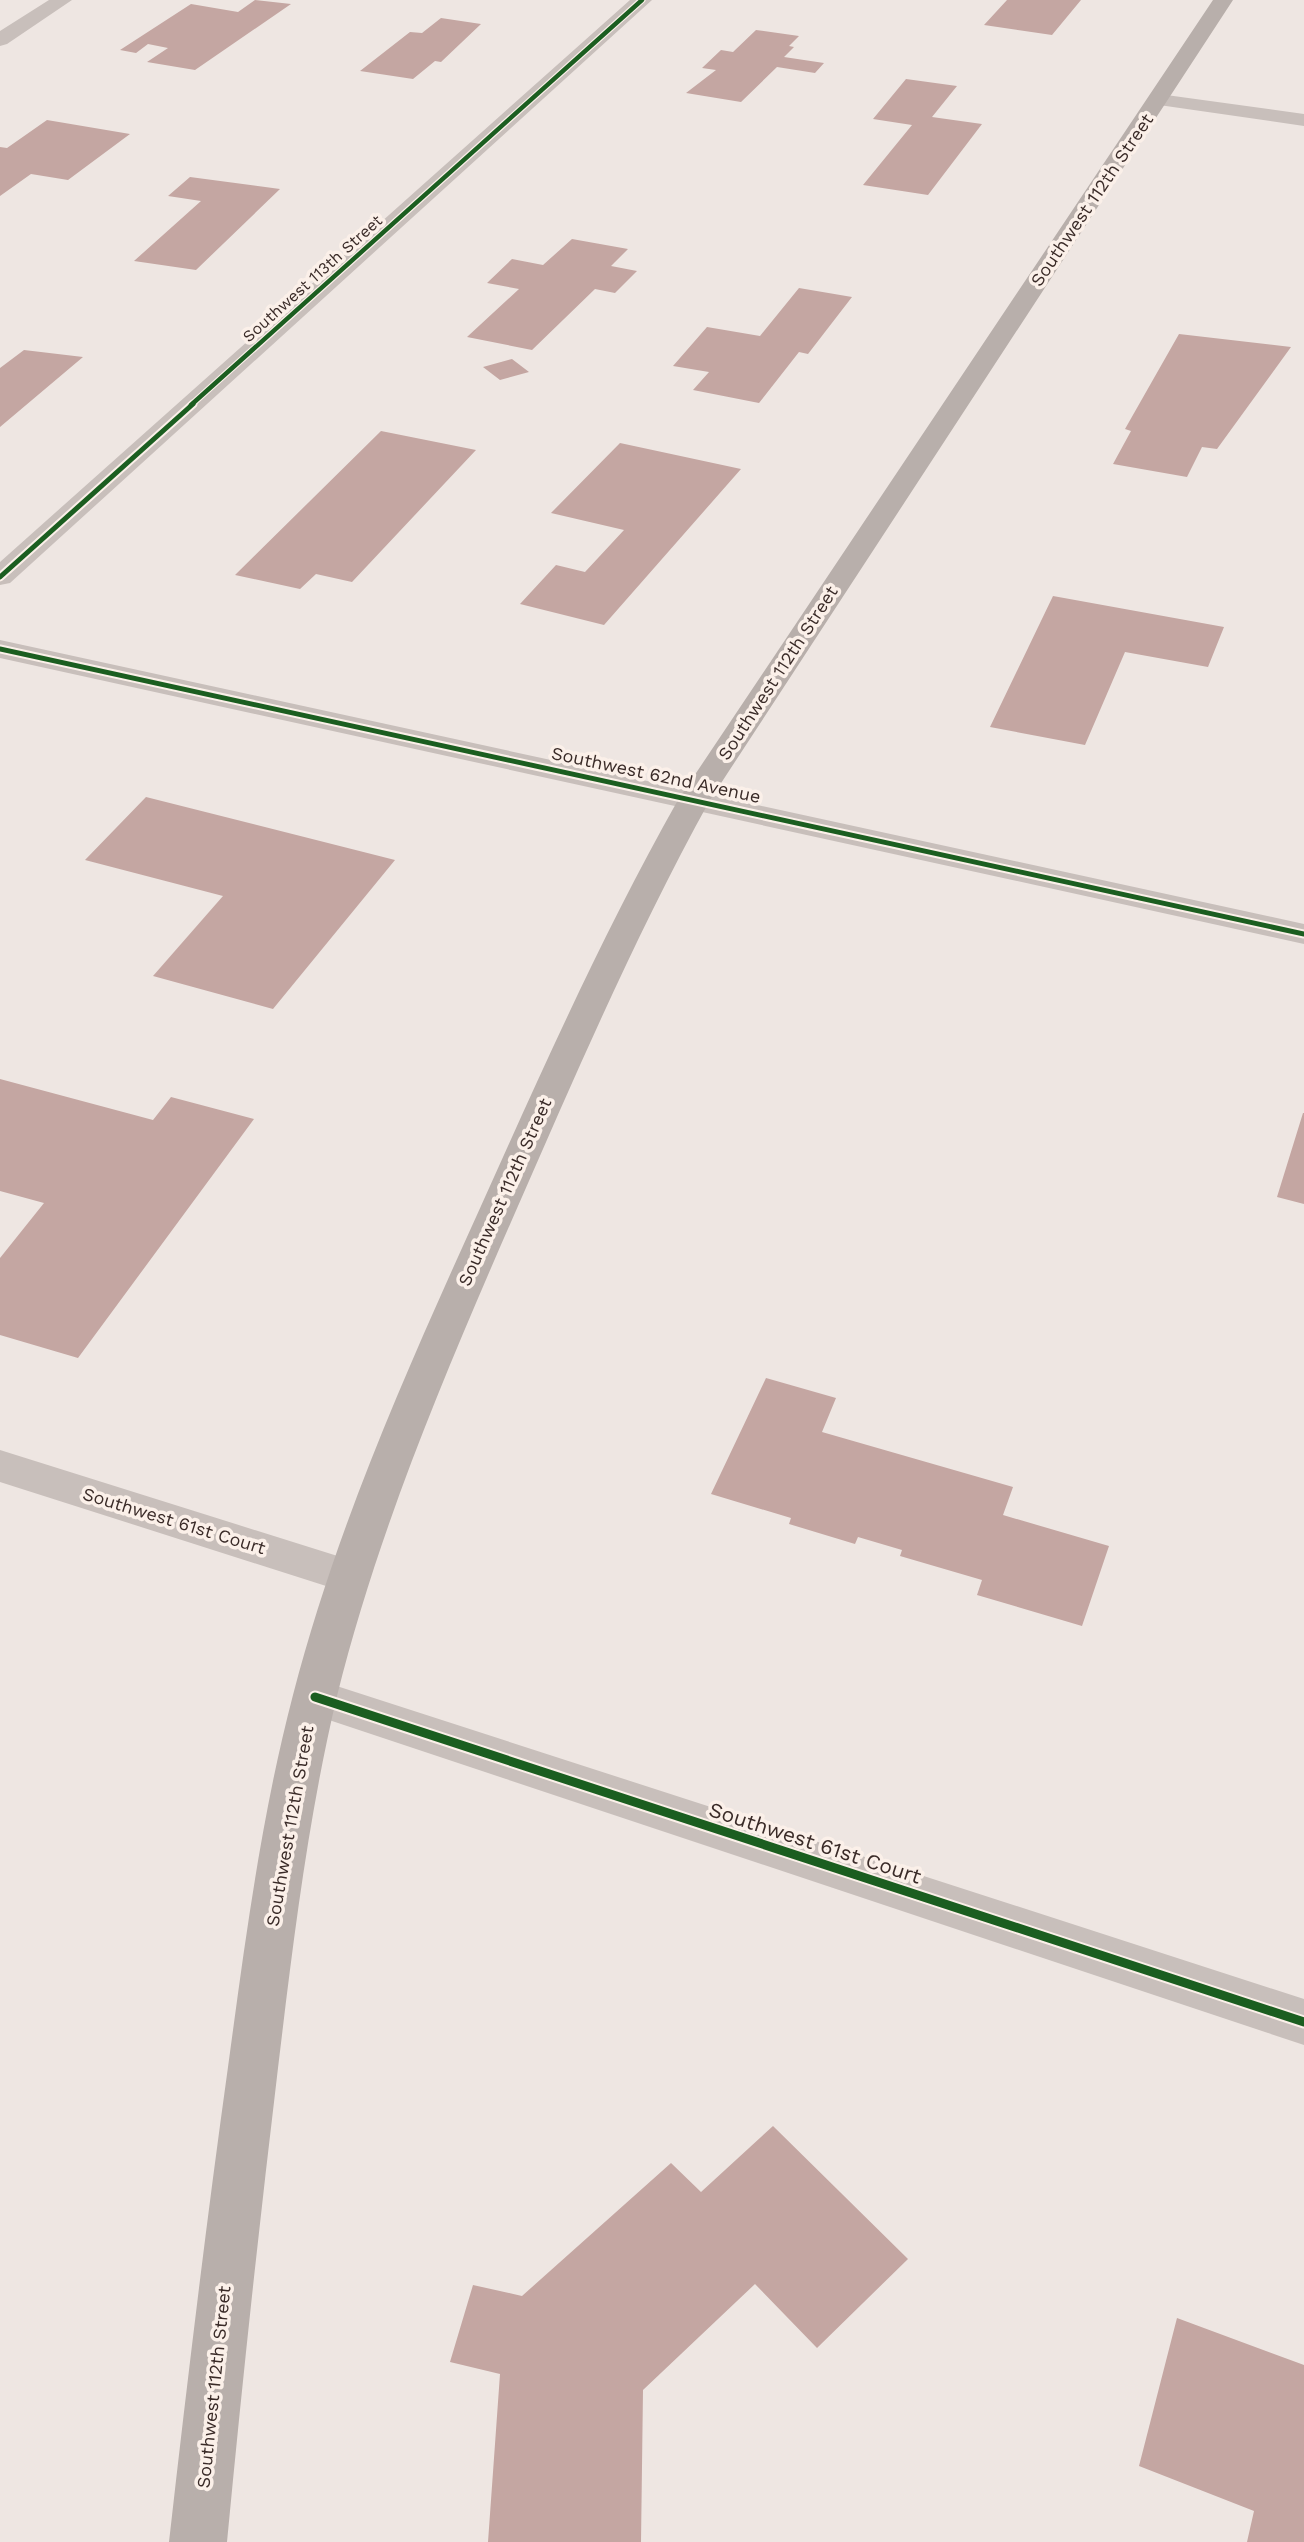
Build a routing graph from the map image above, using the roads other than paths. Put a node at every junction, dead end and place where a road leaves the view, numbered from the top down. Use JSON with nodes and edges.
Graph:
{"nodes":[{"id":1,"x":62,"y":0,"type":"edge"},
{"id":2,"x":642,"y":0,"type":"edge"},
{"id":3,"x":1223,"y":0,"type":"edge"},
{"id":4,"x":0,"y":40,"type":"edge"},
{"id":5,"x":1159,"y":100,"type":"junction"},
{"id":6,"x":1304,"y":120,"type":"edge"},
{"id":7,"x":0,"y":577,"type":"edge"},
{"id":8,"x":0,"y":649,"type":"edge"},
{"id":9,"x":694,"y":800,"type":"junction"},
{"id":10,"x":1304,"y":934,"type":"edge"},
{"id":11,"x":0,"y":1466,"type":"edge"},
{"id":12,"x":348,"y":1576,"type":"junction"},
{"id":13,"x":315,"y":1697,"type":"junction"},
{"id":14,"x":1304,"y":2021,"type":"edge"},
{"id":15,"x":198,"y":2542,"type":"edge"}],
"edges":[{"from":1,"to":4,"type":"street"},
{"from":2,"to":7,"type":"street","name":"Southwest 113th Street"},
{"from":3,"to":5,"type":"main road","name":"Southwest 112th Street"},
{"from":5,"to":6,"type":"street"},
{"from":5,"to":9,"type":"main road","name":"Southwest 112th Street"},
{"from":8,"to":9,"type":"street","name":"Southwest 62nd Avenue"},
{"from":9,"to":10,"type":"street","name":"Southwest 62nd Avenue"},
{"from":9,"to":12,"type":"main road","name":"Southwest 112th Street"},
{"from":11,"to":12,"type":"street","name":"Southwest 61st Court"},
{"from":12,"to":13,"type":"main road","name":"Southwest 112th Street"},
{"from":13,"to":14,"type":"street","name":"Southwest 61st Court"},
{"from":13,"to":15,"type":"main road","name":"Southwest 112th Street"}]}
